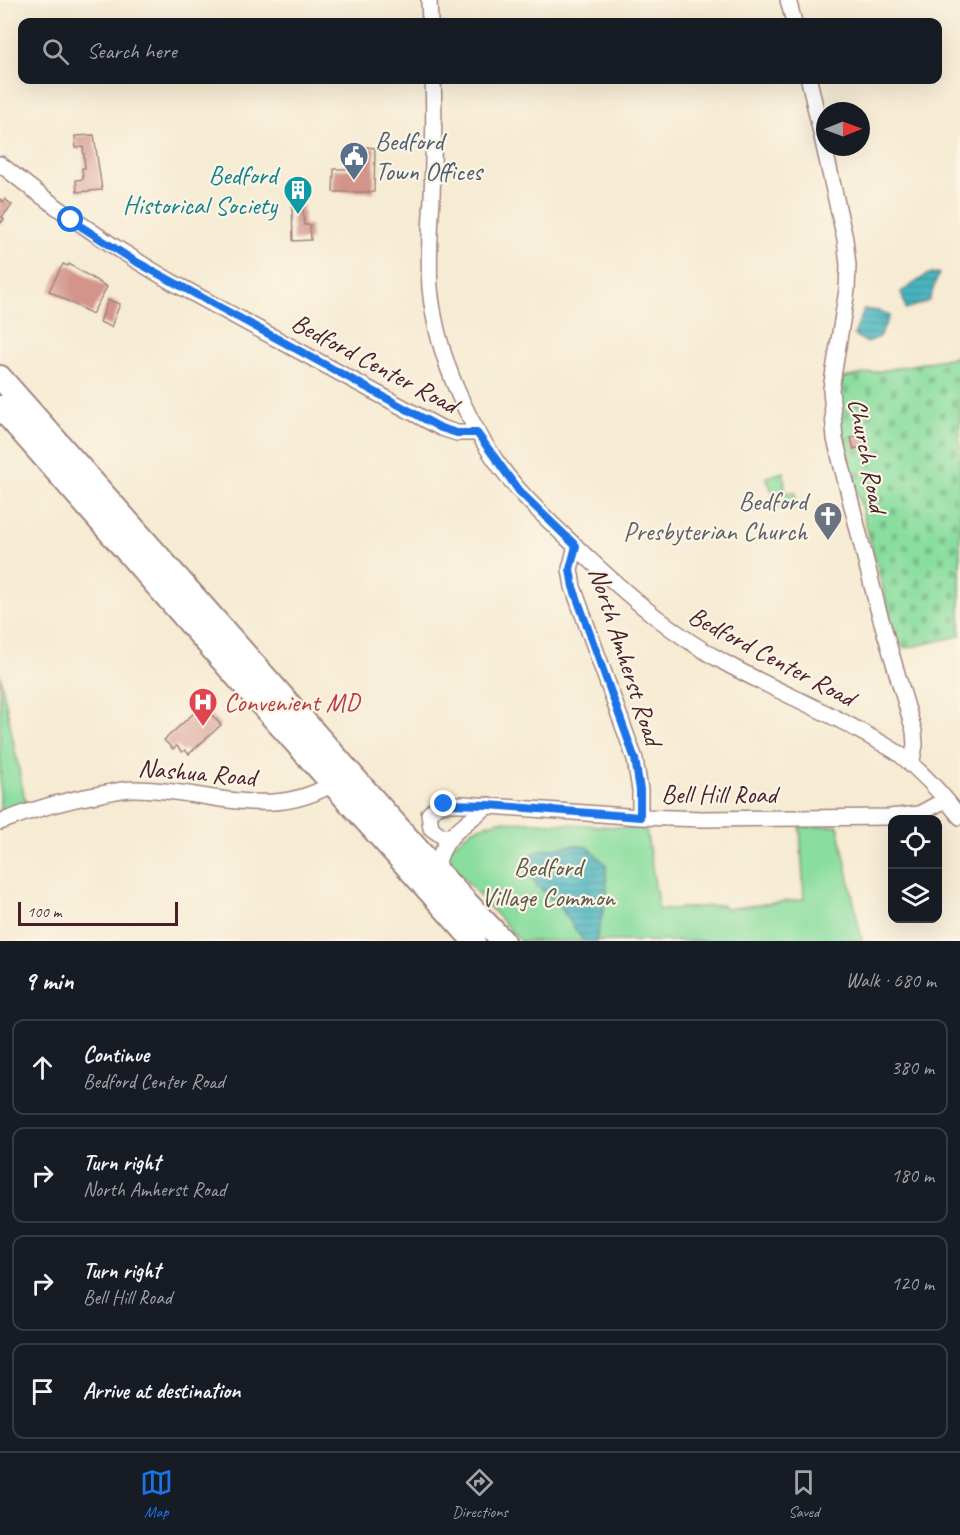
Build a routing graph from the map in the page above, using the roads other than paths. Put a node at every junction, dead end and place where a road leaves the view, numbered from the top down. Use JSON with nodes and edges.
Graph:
{"nodes":[{"id":1,"x":429,"y":0,"type":"edge"},
{"id":2,"x":788,"y":0,"type":"edge"},
{"id":3,"x":430,"y":18,"type":"edge"},
{"id":4,"x":793,"y":18,"type":"edge"},
{"id":5,"x":433,"y":84,"type":"edge"},
{"id":6,"x":809,"y":84,"type":"edge"},
{"id":7,"x":0,"y":164,"type":"edge"},
{"id":8,"x":0,"y":377,"type":"edge"},
{"id":9,"x":0,"y":407,"type":"edge"},
{"id":10,"x":477,"y":433,"type":"junction"},
{"id":11,"x":576,"y":546,"type":"junction"},
{"id":12,"x":911,"y":765,"type":"junction"},
{"id":13,"x":341,"y":777,"type":"junction"},
{"id":14,"x":945,"y":800,"type":"junction"},
{"id":15,"x":489,"y":805,"type":"junction"},
{"id":16,"x":640,"y":817,"type":"junction"},
{"id":17,"x":960,"y":818,"type":"edge"},
{"id":18,"x":0,"y":822,"type":"edge"},
{"id":19,"x":450,"y":836,"type":"junction"},
{"id":20,"x":436,"y":870,"type":"junction"},
{"id":21,"x":474,"y":941,"type":"edge"},
{"id":22,"x":502,"y":941,"type":"edge"}],
"edges":[{"from":1,"to":3,"type":"street"},
{"from":2,"to":4,"type":"street"},
{"from":5,"to":10,"type":"street"},
{"from":6,"to":12,"type":"street","name":"Church Road"},
{"from":7,"to":10,"type":"street","name":"Bedford Center Road"},
{"from":8,"to":13,"type":"highway"},
{"from":9,"to":13,"type":"highway"},
{"from":10,"to":11,"type":"street","name":"Bedford Center Road"},
{"from":11,"to":12,"type":"street","name":"Bedford Center Road"},
{"from":11,"to":16,"type":"street","name":"North Amherst Road"},
{"from":12,"to":14,"type":"street","name":"Bedford Center Road"},
{"from":13,"to":18,"type":"street","name":"Nashua Road"},
{"from":13,"to":20,"type":"highway"},
{"from":13,"to":21,"type":"highway"},
{"from":14,"to":16,"type":"street","name":"Bell Hill Road"},
{"from":14,"to":17,"type":"street","name":"Bedford Center Road"},
{"from":15,"to":16,"type":"street","name":"Bell Hill Road"},
{"from":15,"to":19,"type":"street"},
{"from":15,"to":19,"type":"street","name":"Bell Hill Road"},
{"from":19,"to":20,"type":"street"},
{"from":20,"to":22,"type":"highway"}]}
